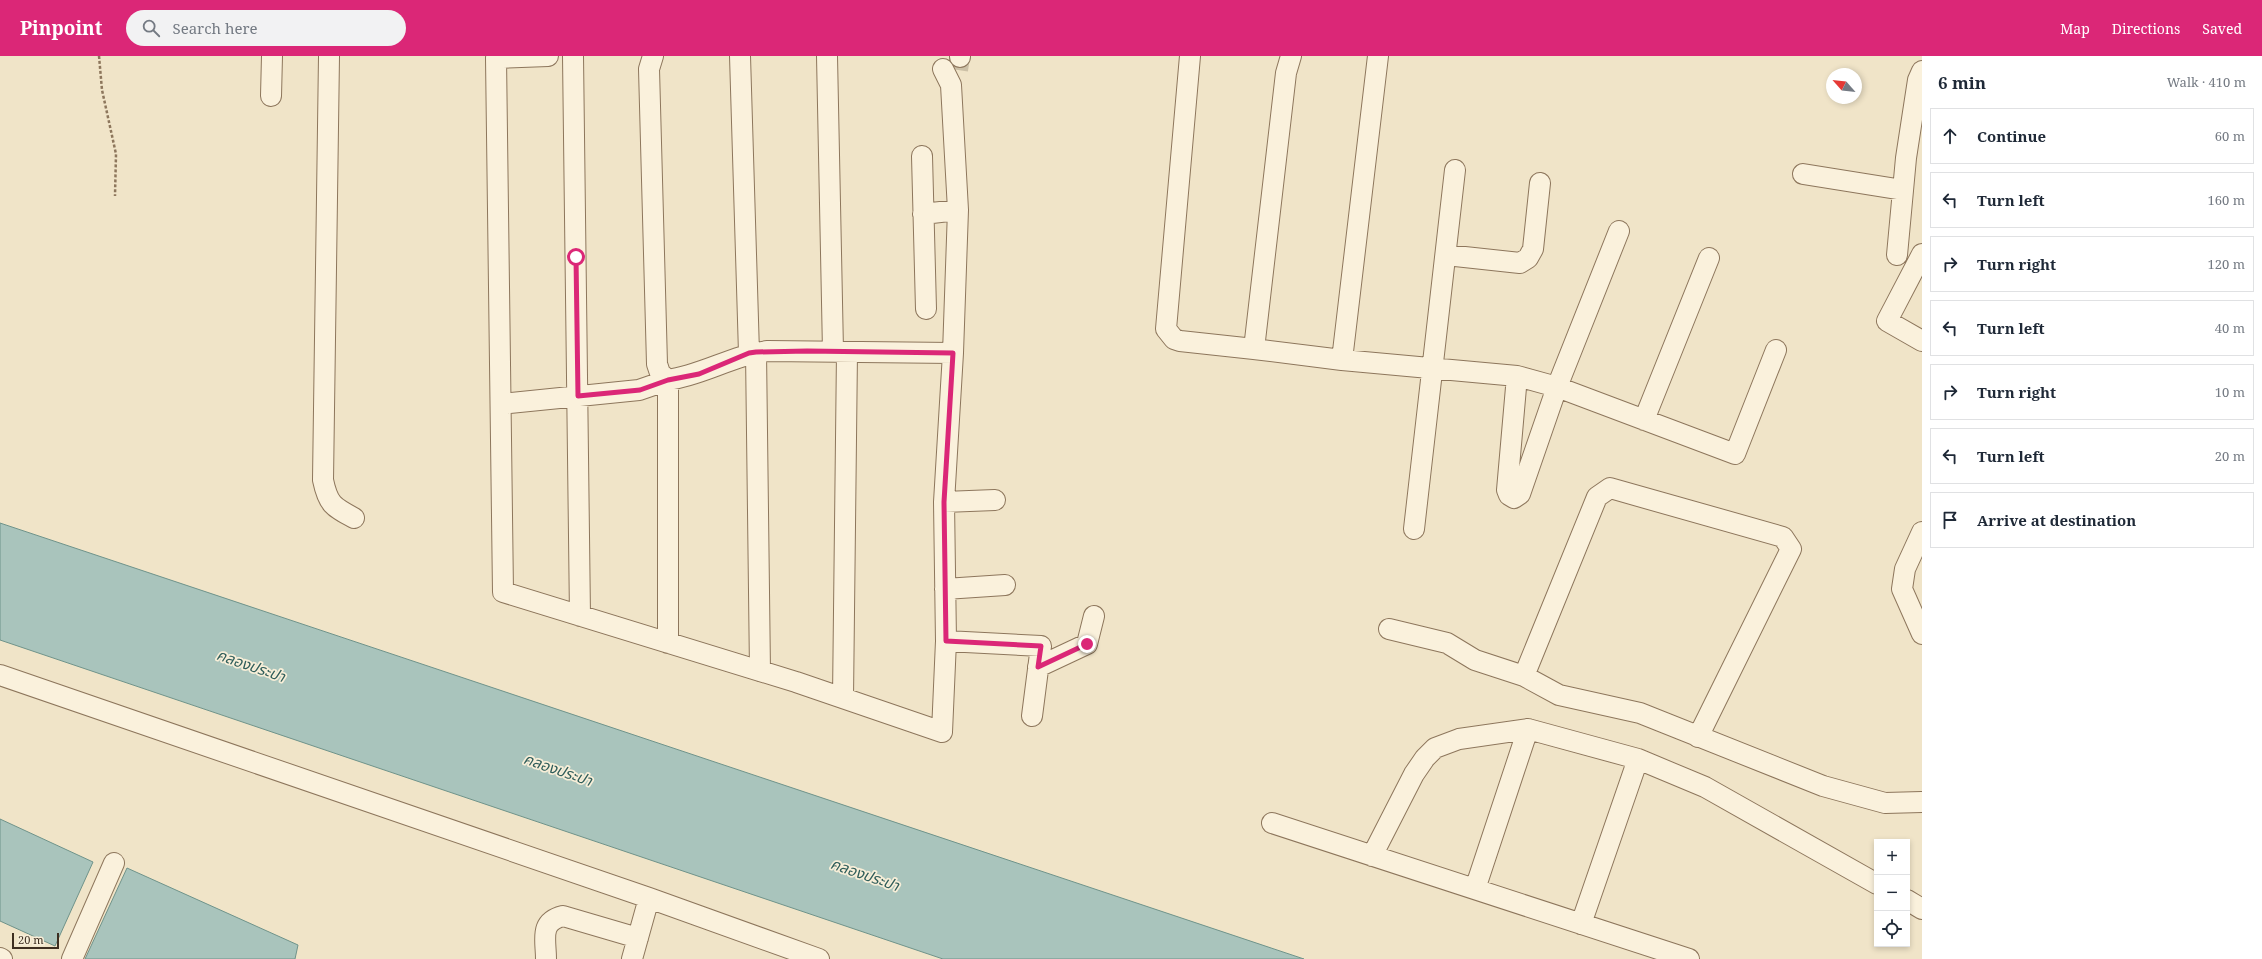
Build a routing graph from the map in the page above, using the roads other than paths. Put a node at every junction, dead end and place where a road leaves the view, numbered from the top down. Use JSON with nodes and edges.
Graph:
{"nodes":[{"id":1,"x":272,"y":56,"type":"edge"},
{"id":2,"x":329,"y":56,"type":"edge"},
{"id":3,"x":548,"y":56,"type":"edge"},
{"id":4,"x":573,"y":56,"type":"edge"},
{"id":5,"x":652,"y":56,"type":"edge"},
{"id":6,"x":740,"y":56,"type":"edge"},
{"id":7,"x":827,"y":56,"type":"edge"},
{"id":8,"x":1190,"y":56,"type":"edge"},
{"id":9,"x":1378,"y":56,"type":"edge"},
{"id":10,"x":1286,"y":62,"type":"edge"},
{"id":11,"x":951,"y":64,"type":"tunnel mouth"},
{"id":12,"x":1922,"y":71,"type":"edge"},
{"id":13,"x":272,"y":96,"type":"dead end"},
{"id":14,"x":922,"y":156,"type":"dead end"},
{"id":15,"x":1914,"y":159,"type":"edge"},
{"id":16,"x":1455,"y":170,"type":"dead end"},
{"id":17,"x":1803,"y":174,"type":"dead end"},
{"id":18,"x":1540,"y":183,"type":"dead end"},
{"id":19,"x":1903,"y":190,"type":"junction"},
{"id":20,"x":958,"y":210,"type":"junction"},
{"id":21,"x":923,"y":214,"type":"junction"},
{"id":22,"x":1619,"y":231,"type":"dead end"},
{"id":23,"x":1922,"y":254,"type":"edge"},
{"id":24,"x":1446,"y":255,"type":"junction"},
{"id":25,"x":1897,"y":255,"type":"dead end"},
{"id":26,"x":1708,"y":258,"type":"dead end"},
{"id":27,"x":926,"y":309,"type":"dead end"},
{"id":28,"x":1922,"y":341,"type":"edge"},
{"id":29,"x":1254,"y":349,"type":"junction"},
{"id":30,"x":1776,"y":350,"type":"dead end"},
{"id":31,"x":840,"y":352,"type":"junction"},
{"id":32,"x":753,"y":353,"type":"junction"},
{"id":33,"x":953,"y":353,"type":"junction"},
{"id":34,"x":1342,"y":360,"type":"junction"},
{"id":35,"x":1434,"y":368,"type":"junction"},
{"id":36,"x":1517,"y":376,"type":"junction"},
{"id":37,"x":668,"y":380,"type":"junction"},
{"id":38,"x":1557,"y":387,"type":"junction"},
{"id":39,"x":578,"y":396,"type":"junction"},
{"id":40,"x":501,"y":404,"type":"junction"},
{"id":41,"x":1644,"y":420,"type":"junction"},
{"id":42,"x":994,"y":500,"type":"dead end"},
{"id":43,"x":944,"y":502,"type":"junction"},
{"id":44,"x":354,"y":518,"type":"dead end"},
{"id":45,"x":1414,"y":529,"type":"dead end"},
{"id":46,"x":1922,"y":532,"type":"edge"},
{"id":47,"x":1005,"y":585,"type":"dead end"},
{"id":48,"x":945,"y":589,"type":"junction"},
{"id":49,"x":580,"y":616,"type":"junction"},
{"id":50,"x":1094,"y":616,"type":"dead end"},
{"id":51,"x":1389,"y":629,"type":"dead end"},
{"id":52,"x":1922,"y":634,"type":"edge"},
{"id":53,"x":946,"y":641,"type":"junction"},
{"id":54,"x":668,"y":643,"type":"junction"},
{"id":55,"x":1038,"y":667,"type":"junction"},
{"id":56,"x":760,"y":671,"type":"junction"},
{"id":57,"x":0,"y":675,"type":"edge"},
{"id":58,"x":1524,"y":676,"type":"junction"},
{"id":59,"x":844,"y":698,"type":"junction"},
{"id":60,"x":1032,"y":716,"type":"dead end"},
{"id":61,"x":1528,"y":730,"type":"junction"},
{"id":62,"x":1698,"y":737,"type":"junction"},
{"id":63,"x":1638,"y":759,"type":"junction"},
{"id":64,"x":1922,"y":802,"type":"edge"},
{"id":65,"x":1272,"y":823,"type":"dead end"},
{"id":66,"x":1372,"y":856,"type":"junction"},
{"id":67,"x":114,"y":863,"type":"dead end"},
{"id":68,"x":1874,"y":882,"type":"edge"},
{"id":69,"x":1475,"y":889,"type":"junction"},
{"id":70,"x":649,"y":898,"type":"junction"},
{"id":71,"x":1910,"y":902,"type":"edge"},
{"id":72,"x":1922,"y":909,"type":"edge"},
{"id":73,"x":1581,"y":924,"type":"junction"},
{"id":74,"x":638,"y":938,"type":"junction"},
{"id":75,"x":72,"y":959,"type":"edge"},
{"id":76,"x":546,"y":959,"type":"edge"},
{"id":77,"x":632,"y":959,"type":"edge"},
{"id":78,"x":819,"y":959,"type":"edge"},
{"id":79,"x":1689,"y":959,"type":"edge"}],
"edges":[{"from":1,"to":13,"type":"street"},
{"from":2,"to":44,"type":"street"},
{"from":3,"to":40,"type":"street"},
{"from":4,"to":39,"type":"street"},
{"from":5,"to":37,"type":"street"},
{"from":6,"to":32,"type":"street"},
{"from":7,"to":31,"type":"street"},
{"from":8,"to":29,"type":"street"},
{"from":9,"to":34,"type":"street"},
{"from":10,"to":29,"type":"street"},
{"from":11,"to":20,"type":"street"},
{"from":12,"to":15,"type":"street"},
{"from":14,"to":21,"type":"street"},
{"from":15,"to":19,"type":"street"},
{"from":16,"to":24,"type":"street"},
{"from":17,"to":19,"type":"street"},
{"from":18,"to":24,"type":"street"},
{"from":19,"to":25,"type":"street"},
{"from":20,"to":21,"type":"street"},
{"from":20,"to":33,"type":"street"},
{"from":21,"to":27,"type":"street"},
{"from":22,"to":38,"type":"street"},
{"from":23,"to":28,"type":"street"},
{"from":24,"to":35,"type":"street"},
{"from":26,"to":41,"type":"street"},
{"from":29,"to":34,"type":"street"},
{"from":30,"to":41,"type":"street"},
{"from":31,"to":32,"type":"street"},
{"from":31,"to":33,"type":"street"},
{"from":31,"to":59,"type":"street"},
{"from":32,"to":37,"type":"street"},
{"from":32,"to":56,"type":"street"},
{"from":33,"to":43,"type":"street"},
{"from":34,"to":35,"type":"street"},
{"from":35,"to":36,"type":"street"},
{"from":35,"to":45,"type":"street"},
{"from":36,"to":38,"type":"street"},
{"from":36,"to":38,"type":"street"},
{"from":37,"to":39,"type":"street"},
{"from":37,"to":54,"type":"street"},
{"from":38,"to":41,"type":"street"},
{"from":39,"to":40,"type":"street"},
{"from":39,"to":49,"type":"street"},
{"from":40,"to":49,"type":"street"},
{"from":42,"to":43,"type":"street"},
{"from":43,"to":48,"type":"street"},
{"from":46,"to":52,"type":"street"},
{"from":47,"to":48,"type":"street"},
{"from":48,"to":53,"type":"street"},
{"from":49,"to":54,"type":"street"},
{"from":50,"to":55,"type":"street"},
{"from":51,"to":58,"type":"street"},
{"from":53,"to":55,"type":"street"},
{"from":53,"to":59,"type":"street"},
{"from":54,"to":56,"type":"street"},
{"from":55,"to":60,"type":"street"},
{"from":56,"to":59,"type":"street"},
{"from":57,"to":70,"type":"street"},
{"from":58,"to":62,"type":"street"},
{"from":58,"to":62,"type":"street"},
{"from":61,"to":63,"type":"street"},
{"from":61,"to":66,"type":"street"},
{"from":61,"to":69,"type":"street"},
{"from":62,"to":64,"type":"street"},
{"from":63,"to":68,"type":"street"},
{"from":63,"to":73,"type":"street"},
{"from":65,"to":66,"type":"street"},
{"from":66,"to":69,"type":"street"},
{"from":67,"to":75,"type":"street"},
{"from":69,"to":73,"type":"street"},
{"from":70,"to":74,"type":"street"},
{"from":70,"to":78,"type":"street"},
{"from":71,"to":72,"type":"street"},
{"from":73,"to":79,"type":"street"},
{"from":74,"to":76,"type":"street"},
{"from":74,"to":77,"type":"street"}]}
